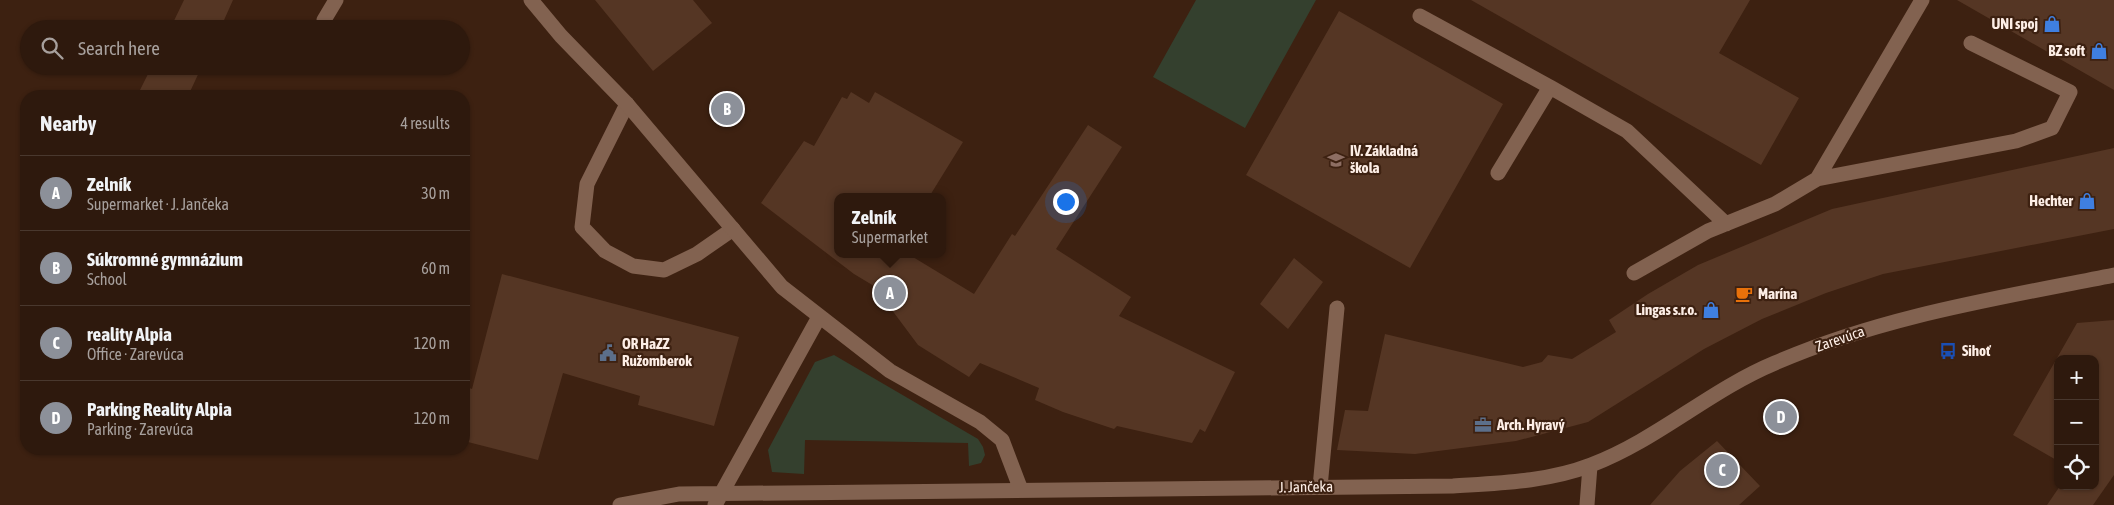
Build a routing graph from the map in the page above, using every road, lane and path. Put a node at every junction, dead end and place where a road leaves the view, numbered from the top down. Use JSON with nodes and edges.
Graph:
{"nodes":[{"id":1,"x":336,"y":0,"type":"edge"},
{"id":2,"x":531,"y":0,"type":"edge"},
{"id":3,"x":1922,"y":0,"type":"edge"},
{"id":4,"x":1420,"y":16,"type":"dead end"},
{"id":5,"x":324,"y":20,"type":"dead end"},
{"id":6,"x":1971,"y":43,"type":"dead end"},
{"id":7,"x":1550,"y":87,"type":"junction"},
{"id":8,"x":627,"y":104,"type":"junction"},
{"id":9,"x":1498,"y":173,"type":"dead end"},
{"id":10,"x":1817,"y":179,"type":"junction"},
{"id":11,"x":1726,"y":224,"type":"junction"},
{"id":12,"x":733,"y":229,"type":"junction"},
{"id":13,"x":1634,"y":273,"type":"dead end"},
{"id":14,"x":2114,"y":275,"type":"edge"},
{"id":15,"x":1337,"y":308,"type":"dead end"},
{"id":16,"x":819,"y":317,"type":"junction"},
{"id":17,"x":1590,"y":466,"type":"junction"},
{"id":18,"x":1320,"y":487,"type":"junction"},
{"id":19,"x":1021,"y":490,"type":"junction"},
{"id":20,"x":718,"y":499,"type":"edge"},
{"id":21,"x":620,"y":505,"type":"edge"},
{"id":22,"x":1587,"y":505,"type":"edge"}],
"edges":[{"from":1,"to":5,"type":"street"},
{"from":2,"to":8,"type":"street"},
{"from":3,"to":10,"type":"street"},
{"from":4,"to":7,"type":"street"},
{"from":6,"to":10,"type":"street"},
{"from":7,"to":9,"type":"street"},
{"from":7,"to":11,"type":"street"},
{"from":8,"to":12,"type":"street"},
{"from":8,"to":12,"type":"street"},
{"from":10,"to":11,"type":"street"},
{"from":11,"to":13,"type":"street"},
{"from":12,"to":16,"type":"street"},
{"from":14,"to":17,"type":"street","name":"Zarevúca"},
{"from":15,"to":18,"type":"street"},
{"from":16,"to":19,"type":"street"},
{"from":16,"to":20,"type":"street"},
{"from":17,"to":18,"type":"street","name":"J. Jančeka"},
{"from":17,"to":22,"type":"street"},
{"from":18,"to":19,"type":"street","name":"J. Jančeka"},
{"from":19,"to":20,"type":"street","name":"J. Jančeka"},
{"from":20,"to":21,"type":"street","name":"J. Jančeka"}]}
